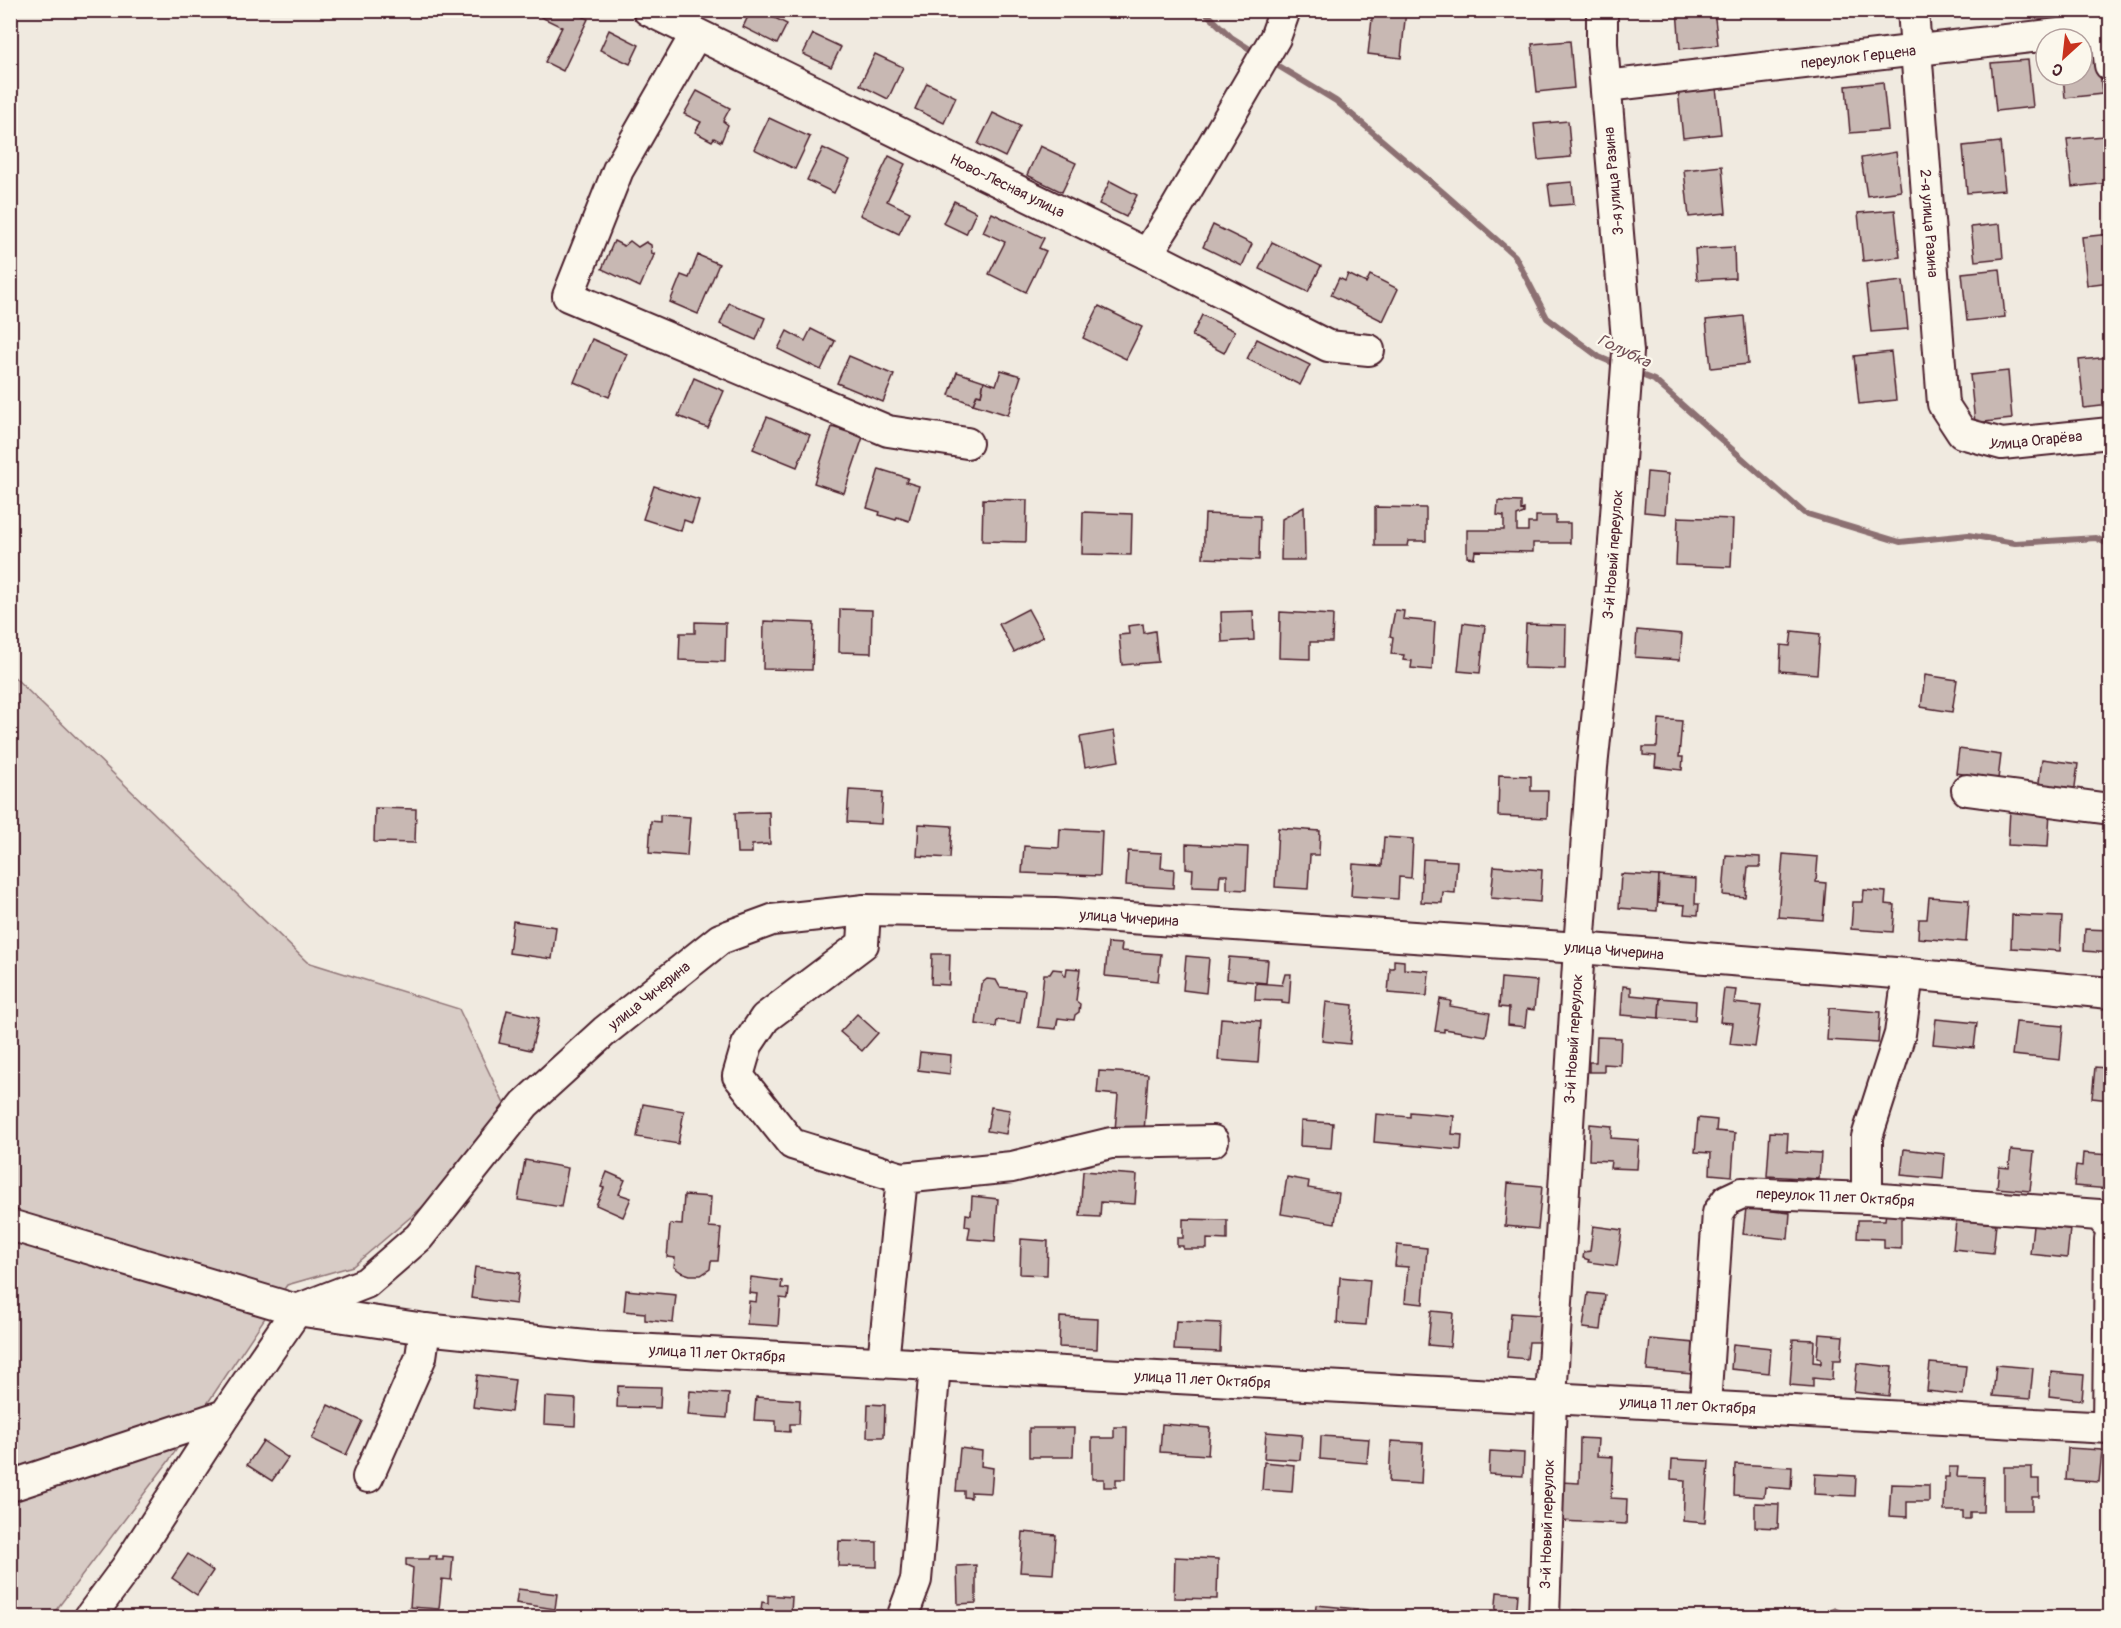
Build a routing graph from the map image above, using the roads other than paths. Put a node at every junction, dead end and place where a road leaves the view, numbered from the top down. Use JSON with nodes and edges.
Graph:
{"nodes":[{"id":1,"x":648,"y":10,"type":"edge"},
{"id":2,"x":1602,"y":10,"type":"edge"},
{"id":3,"x":1913,"y":10,"type":"edge"},
{"id":4,"x":2107,"y":22,"type":"edge"},
{"id":5,"x":1280,"y":24,"type":"edge"},
{"id":6,"x":696,"y":34,"type":"junction"},
{"id":7,"x":1917,"y":50,"type":"junction"},
{"id":8,"x":2110,"y":65,"type":"edge"},
{"id":9,"x":1606,"y":86,"type":"junction"},
{"id":10,"x":1147,"y":254,"type":"junction"},
{"id":11,"x":1369,"y":350,"type":"dead end"},
{"id":12,"x":1628,"y":352,"type":"joint"},
{"id":13,"x":1962,"y":433,"type":"joint"},
{"id":14,"x":2110,"y":433,"type":"edge"},
{"id":15,"x":967,"y":443,"type":"dead end"},
{"id":16,"x":1967,"y":790,"type":"dead end"},
{"id":17,"x":2110,"y":809,"type":"edge"},
{"id":18,"x":865,"y":910,"type":"junction"},
{"id":19,"x":1579,"y":948,"type":"junction"},
{"id":20,"x":1908,"y":974,"type":"junction"},
{"id":21,"x":2110,"y":993,"type":"edge"},
{"id":22,"x":1213,"y":1141,"type":"dead end"},
{"id":23,"x":902,"y":1178,"type":"junction"},
{"id":24,"x":1867,"y":1198,"type":"junction"},
{"id":25,"x":10,"y":1225,"type":"edge"},
{"id":26,"x":2110,"y":1227,"type":"edge"},
{"id":27,"x":2110,"y":1239,"type":"edge"},
{"id":28,"x":297,"y":1310,"type":"junction"},
{"id":29,"x":425,"y":1329,"type":"junction"},
{"id":30,"x":883,"y":1362,"type":"junction"},
{"id":31,"x":935,"y":1366,"type":"junction"},
{"id":32,"x":1551,"y":1398,"type":"junction"},
{"id":33,"x":1705,"y":1405,"type":"junction"},
{"id":34,"x":225,"y":1415,"type":"junction"},
{"id":35,"x":2109,"y":1428,"type":"edge"},
{"id":36,"x":368,"y":1477,"type":"dead end"},
{"id":37,"x":10,"y":1486,"type":"edge"},
{"id":38,"x":89,"y":1617,"type":"edge"},
{"id":39,"x":902,"y":1617,"type":"edge"},
{"id":40,"x":1544,"y":1617,"type":"edge"}],
"edges":[{"from":1,"to":6,"type":"street","name":"Ново-Лесная улица"},
{"from":2,"to":9,"type":"street","name":"3-я улица Разина"},
{"from":3,"to":7,"type":"street","name":"2-я улица Разина"},
{"from":4,"to":7,"type":"street","name":"переулок Герцена"},
{"from":4,"to":8,"type":"street"},
{"from":5,"to":10,"type":"street"},
{"from":6,"to":10,"type":"street","name":"Ново-Лесная улица"},
{"from":6,"to":15,"type":"street"},
{"from":7,"to":9,"type":"street","name":"переулок Герцена"},
{"from":7,"to":13,"type":"street","name":"2-я улица Разина"},
{"from":9,"to":12,"type":"street","name":"3-я улица Разина"},
{"from":10,"to":11,"type":"street","name":"Ново-Лесная улица"},
{"from":12,"to":19,"type":"street","name":"3-й Новый переулок"},
{"from":13,"to":14,"type":"street","name":"улица Огарёва"},
{"from":16,"to":17,"type":"street"},
{"from":18,"to":19,"type":"street","name":"улица Чичерина"},
{"from":18,"to":23,"type":"street"},
{"from":18,"to":28,"type":"street","name":"улица Чичерина"},
{"from":19,"to":20,"type":"street","name":"улица Чичерина"},
{"from":19,"to":32,"type":"street","name":"3-й Новый переулок"},
{"from":20,"to":21,"type":"street","name":"улица Чичерина"},
{"from":20,"to":24,"type":"street"},
{"from":22,"to":23,"type":"street"},
{"from":23,"to":30,"type":"street"},
{"from":24,"to":26,"type":"street","name":"переулок 11 лет Октября"},
{"from":24,"to":33,"type":"street","name":"переулок 11 лет Октября"},
{"from":25,"to":28,"type":"street","name":"улица 11 лет Октября"},
{"from":27,"to":35,"type":"street"},
{"from":28,"to":29,"type":"street","name":"улица 11 лет Октября"},
{"from":28,"to":34,"type":"street"},
{"from":29,"to":30,"type":"street","name":"улица 11 лет Октября"},
{"from":29,"to":36,"type":"street"},
{"from":30,"to":31,"type":"street","name":"улица 11 лет Октября"},
{"from":31,"to":32,"type":"street","name":"улица 11 лет Октября"},
{"from":31,"to":39,"type":"street"},
{"from":32,"to":33,"type":"street","name":"улица 11 лет Октября"},
{"from":32,"to":40,"type":"street","name":"3-й Новый переулок"},
{"from":33,"to":35,"type":"street","name":"улица 11 лет Октября"},
{"from":34,"to":37,"type":"street"},
{"from":34,"to":38,"type":"street"}]}
